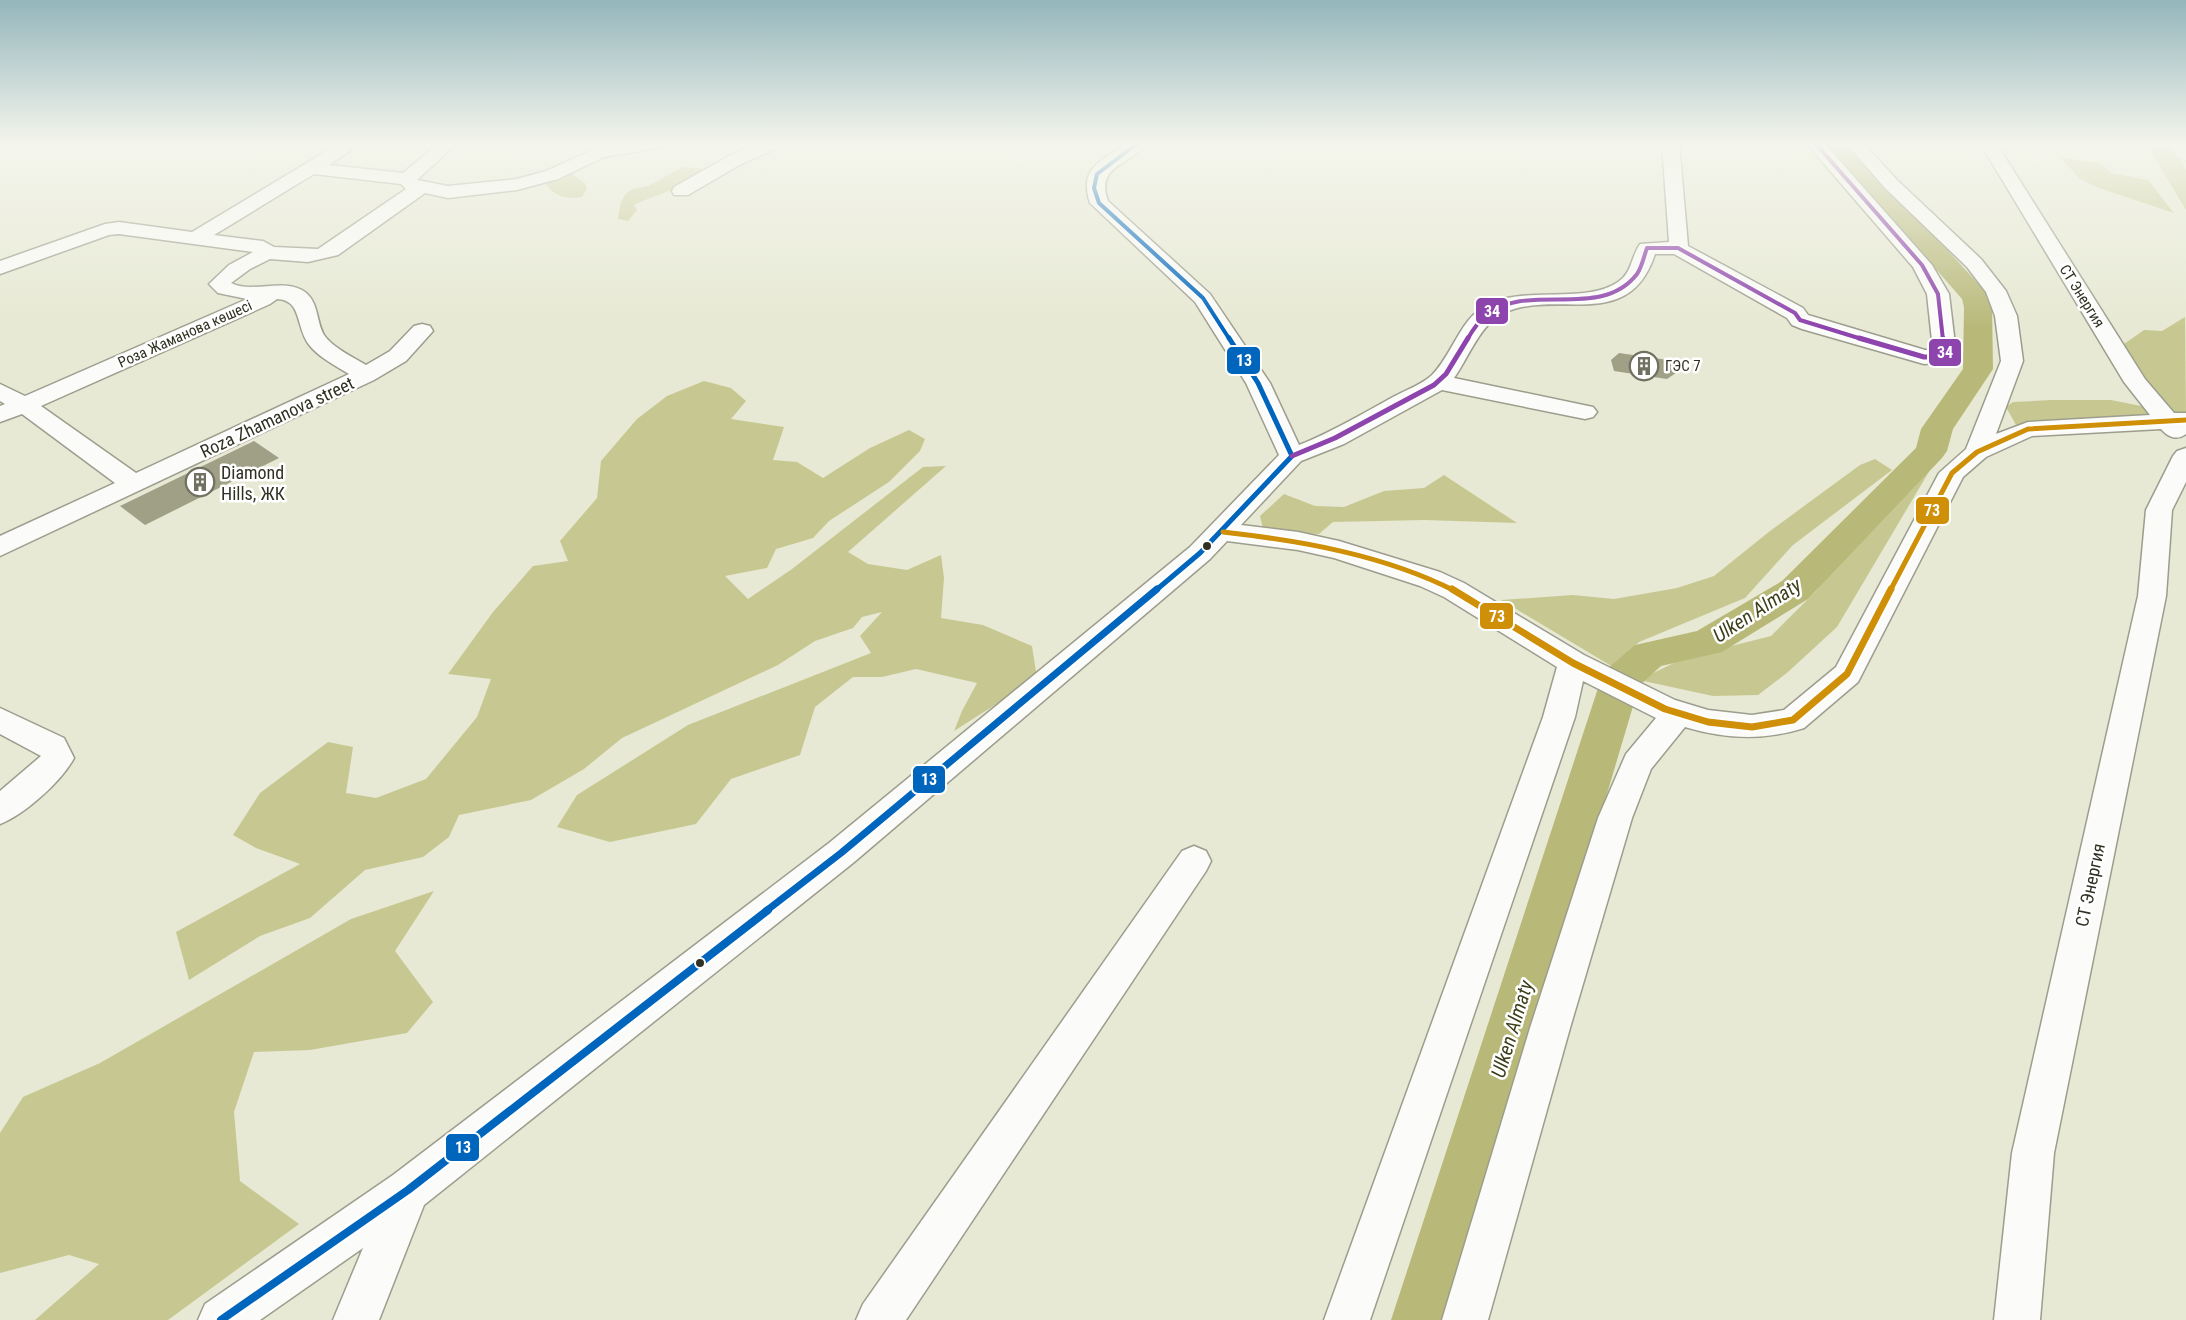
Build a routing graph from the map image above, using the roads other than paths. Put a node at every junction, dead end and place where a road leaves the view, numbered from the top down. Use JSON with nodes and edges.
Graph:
{"nodes":[{"id":1,"x":250,"y":205,"type":"edge"},
{"id":2,"x":388,"y":205,"type":"edge"},
{"id":3,"x":1101,"y":205,"type":"edge"},
{"id":4,"x":1676,"y":205,"type":"edge"},
{"id":5,"x":1869,"y":205,"type":"edge"},
{"id":6,"x":1912,"y":205,"type":"edge"},
{"id":7,"x":2027,"y":205,"type":"edge"},
{"id":8,"x":195,"y":238,"type":"junction"},
{"id":9,"x":1678,"y":248,"type":"junction"},
{"id":10,"x":269,"y":253,"type":"junction"},
{"id":11,"x":0,"y":268,"type":"edge"},
{"id":12,"x":271,"y":293,"type":"junction"},
{"id":13,"x":422,"y":331,"type":"dead end"},
{"id":14,"x":366,"y":375,"type":"junction"},
{"id":15,"x":1438,"y":382,"type":"junction"},
{"id":16,"x":0,"y":391,"type":"edge"},
{"id":17,"x":24,"y":405,"type":"junction"},
{"id":18,"x":1585,"y":412,"type":"dead end"},
{"id":19,"x":0,"y":415,"type":"edge"},
{"id":20,"x":2176,"y":420,"type":"edge"},
{"id":21,"x":2186,"y":442,"type":"edge"},
{"id":22,"x":1977,"y":452,"type":"junction"},
{"id":23,"x":1292,"y":456,"type":"junction"},
{"id":24,"x":2186,"y":456,"type":"edge"},
{"id":25,"x":134,"y":484,"type":"junction"},
{"id":26,"x":1223,"y":532,"type":"junction"},
{"id":27,"x":0,"y":547,"type":"edge"},
{"id":28,"x":1585,"y":669,"type":"junction"},
{"id":29,"x":1678,"y":713,"type":"junction"},
{"id":30,"x":0,"y":720,"type":"edge"},
{"id":31,"x":0,"y":810,"type":"edge"},
{"id":32,"x":1194,"y":861,"type":"dead end"},
{"id":33,"x":408,"y":1190,"type":"junction"},
{"id":34,"x":221,"y":1320,"type":"edge"},
{"id":35,"x":356,"y":1320,"type":"edge"},
{"id":36,"x":879,"y":1320,"type":"edge"},
{"id":37,"x":1347,"y":1320,"type":"edge"},
{"id":38,"x":1465,"y":1320,"type":"edge"},
{"id":39,"x":2017,"y":1320,"type":"edge"}],
"edges":[{"from":1,"to":8,"type":"street"},
{"from":2,"to":10,"type":"street","name":"Роза Жаманова көшесі"},
{"from":3,"to":23,"type":"street"},
{"from":4,"to":9,"type":"street"},
{"from":5,"to":9,"type":"street"},
{"from":6,"to":22,"type":"street"},
{"from":7,"to":20,"type":"street","name":"СТ Энергия"},
{"from":8,"to":10,"type":"street"},
{"from":8,"to":11,"type":"street"},
{"from":9,"to":15,"type":"street"},
{"from":10,"to":12,"type":"street","name":"Роза Жаманова көшесі"},
{"from":12,"to":14,"type":"street","name":"Roza Zhamanova street"},
{"from":12,"to":17,"type":"street","name":"Роза Жаманова көшесі"},
{"from":13,"to":14,"type":"street"},
{"from":14,"to":25,"type":"street","name":"Roza Zhamanova street"},
{"from":15,"to":18,"type":"street"},
{"from":15,"to":23,"type":"street"},
{"from":16,"to":17,"type":"street"},
{"from":17,"to":19,"type":"street","name":"Роза Жаманова көшесі"},
{"from":17,"to":25,"type":"street"},
{"from":20,"to":21,"type":"street","name":"СТ Энергия"},
{"from":20,"to":22,"type":"street"},
{"from":22,"to":29,"type":"street"},
{"from":23,"to":26,"type":"street"},
{"from":24,"to":39,"type":"street","name":"СТ Энергия"},
{"from":25,"to":27,"type":"street","name":"Roza Zhamanova street"},
{"from":26,"to":28,"type":"street"},
{"from":26,"to":33,"type":"street"},
{"from":28,"to":29,"type":"street"},
{"from":28,"to":37,"type":"street"},
{"from":29,"to":38,"type":"street"},
{"from":30,"to":31,"type":"street"},
{"from":32,"to":36,"type":"street"},
{"from":33,"to":34,"type":"street"},
{"from":33,"to":35,"type":"street"}]}
